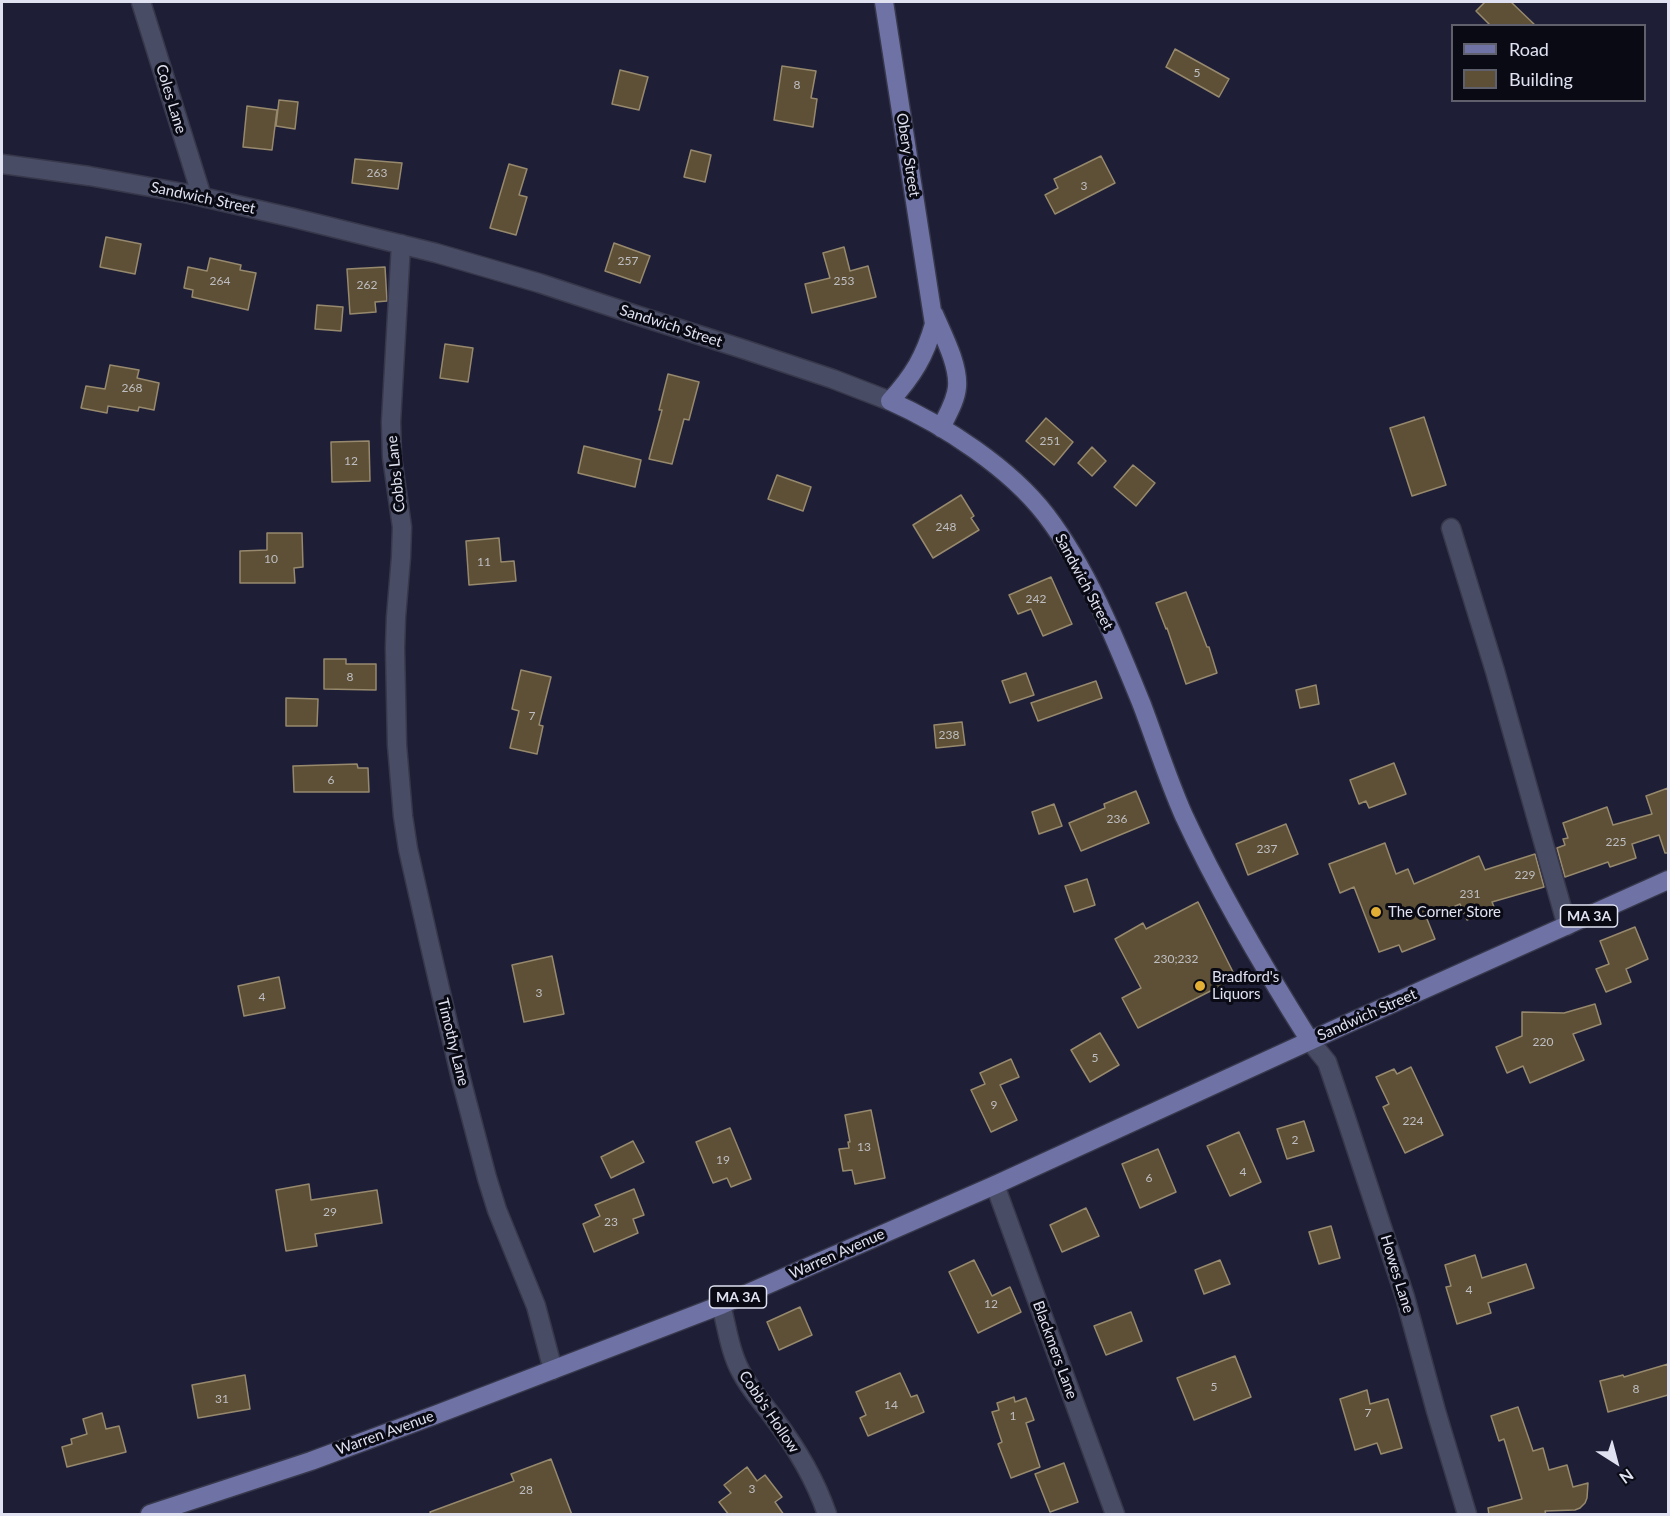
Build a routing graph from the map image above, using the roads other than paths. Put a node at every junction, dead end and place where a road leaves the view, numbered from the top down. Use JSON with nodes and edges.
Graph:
{"nodes":[{"id":1,"x":141,"y":2,"type":"edge"},
{"id":2,"x":884,"y":2,"type":"edge"},
{"id":3,"x":2,"y":164,"type":"edge"},
{"id":4,"x":202,"y":197,"type":"junction"},
{"id":5,"x":401,"y":244,"type":"junction"},
{"id":6,"x":932,"y":309,"type":"junction"},
{"id":7,"x":890,"y":401,"type":"junction"},
{"id":8,"x":941,"y":428,"type":"junction"},
{"id":9,"x":1451,"y":528,"type":"dead end"},
{"id":10,"x":396,"y":704,"type":"joint"},
{"id":11,"x":1668,"y":880,"type":"edge"},
{"id":12,"x":1567,"y":926,"type":"junction"},
{"id":13,"x":1310,"y":1041,"type":"junction"},
{"id":14,"x":995,"y":1185,"type":"junction"},
{"id":15,"x":721,"y":1305,"type":"junction"},
{"id":16,"x":554,"y":1370,"type":"junction"},
{"id":17,"x":150,"y":1515,"type":"edge"},
{"id":18,"x":827,"y":1515,"type":"edge"},
{"id":19,"x":1115,"y":1515,"type":"edge"},
{"id":20,"x":1467,"y":1515,"type":"edge"}],
"edges":[{"from":1,"to":4,"type":"street","name":"Coles Lane"},
{"from":2,"to":6,"type":"main road","name":"Obery Street"},
{"from":3,"to":4,"type":"street","name":"Sandwich Street"},
{"from":4,"to":5,"type":"street","name":"Sandwich Street"},
{"from":5,"to":7,"type":"street","name":"Sandwich Street"},
{"from":5,"to":10,"type":"street","name":"Cobbs Lane"},
{"from":6,"to":7,"type":"main road","name":"Obery Street"},
{"from":6,"to":8,"type":"main road","name":"Obery Street"},
{"from":7,"to":8,"type":"main road","name":"Sandwich Street"},
{"from":8,"to":13,"type":"main road","name":"Sandwich Street"},
{"from":9,"to":12,"type":"street"},
{"from":10,"to":16,"type":"street","name":"Timothy Lane"},
{"from":11,"to":12,"type":"main road","name":"Sandwich Street","number":"MA 3A"},
{"from":12,"to":13,"type":"main road","name":"Sandwich Street","number":"MA 3A"},
{"from":13,"to":14,"type":"main road","name":"Warren Avenue","number":"MA 3A"},
{"from":13,"to":20,"type":"street","name":"Howes Lane"},
{"from":14,"to":15,"type":"main road","name":"Warren Avenue","number":"MA 3A"},
{"from":14,"to":19,"type":"street","name":"Blackmers Lane"},
{"from":15,"to":16,"type":"main road","name":"Warren Avenue","number":"MA 3A"},
{"from":15,"to":18,"type":"street","name":"Cobb's Hollow"},
{"from":16,"to":17,"type":"main road","name":"Warren Avenue","number":"MA 3A"}]}
